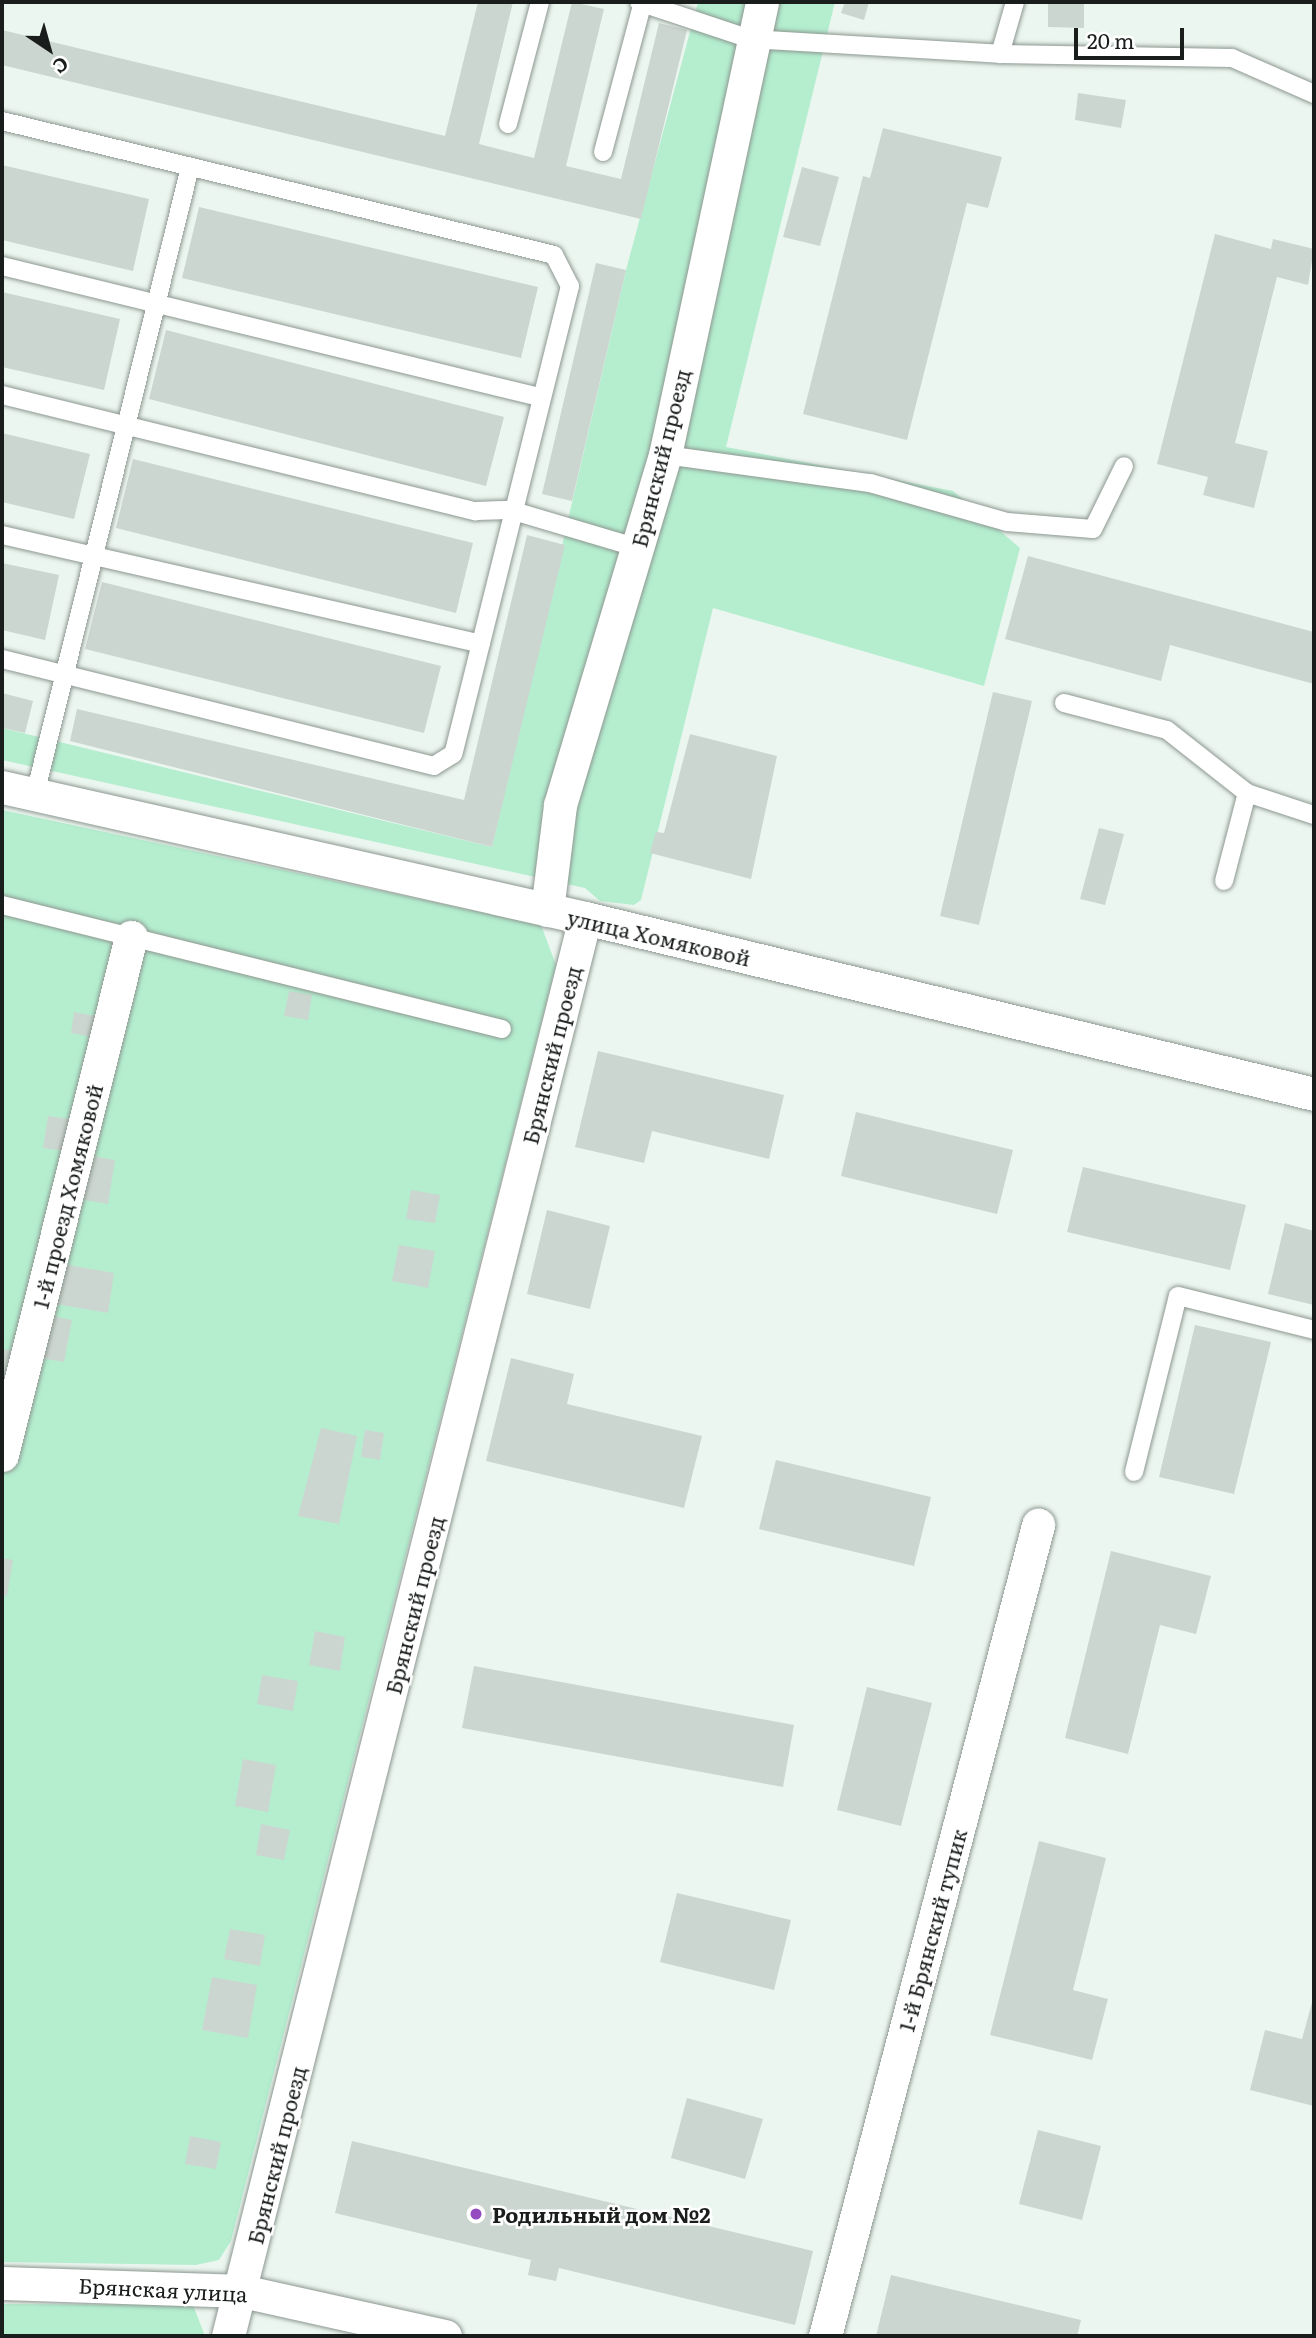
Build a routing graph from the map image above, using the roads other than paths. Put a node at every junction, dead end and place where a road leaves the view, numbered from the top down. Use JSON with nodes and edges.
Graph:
{"nodes":[{"id":1,"x":540,"y":2,"type":"edge"},
{"id":2,"x":641,"y":2,"type":"edge"},
{"id":3,"x":762,"y":2,"type":"edge"},
{"id":4,"x":1015,"y":2,"type":"edge"},
{"id":5,"x":750,"y":39,"type":"junction"},
{"id":6,"x":1000,"y":54,"type":"junction"},
{"id":7,"x":1314,"y":94,"type":"edge"},
{"id":8,"x":2,"y":121,"type":"edge"},
{"id":9,"x":508,"y":124,"type":"dead end"},
{"id":10,"x":603,"y":152,"type":"dead end"},
{"id":11,"x":190,"y":167,"type":"junction"},
{"id":12,"x":2,"y":266,"type":"edge"},
{"id":13,"x":155,"y":302,"type":"junction"},
{"id":14,"x":2,"y":395,"type":"edge"},
{"id":15,"x":535,"y":396,"type":"dead end"},
{"id":16,"x":123,"y":424,"type":"junction"},
{"id":17,"x":665,"y":455,"type":"junction"},
{"id":18,"x":1124,"y":466,"type":"dead end"},
{"id":19,"x":510,"y":510,"type":"junction"},
{"id":20,"x":2,"y":535,"type":"edge"},
{"id":21,"x":638,"y":548,"type":"junction"},
{"id":22,"x":91,"y":557,"type":"junction"},
{"id":23,"x":481,"y":644,"type":"junction"},
{"id":24,"x":2,"y":659,"type":"edge"},
{"id":25,"x":64,"y":672,"type":"junction"},
{"id":26,"x":1064,"y":703,"type":"dead end"},
{"id":27,"x":2,"y":787,"type":"edge"},
{"id":28,"x":1247,"y":793,"type":"junction"},
{"id":29,"x":35,"y":794,"type":"junction"},
{"id":30,"x":1314,"y":815,"type":"edge"},
{"id":31,"x":1224,"y":881,"type":"dead end"},
{"id":32,"x":2,"y":905,"type":"edge"},
{"id":33,"x":547,"y":911,"type":"junction"},
{"id":34,"x":585,"y":918,"type":"junction"},
{"id":35,"x":131,"y":936,"type":"junction"},
{"id":36,"x":502,"y":1029,"type":"dead end"},
{"id":37,"x":1314,"y":1094,"type":"edge"},
{"id":38,"x":1314,"y":1330,"type":"edge"},
{"id":39,"x":2,"y":1455,"type":"edge"},
{"id":40,"x":1133,"y":1472,"type":"dead end"},
{"id":41,"x":1038,"y":1525,"type":"dead end"},
{"id":42,"x":2,"y":2283,"type":"edge"},
{"id":43,"x":242,"y":2291,"type":"junction"},
{"id":44,"x":228,"y":2336,"type":"edge"},
{"id":45,"x":445,"y":2336,"type":"edge"},
{"id":46,"x":825,"y":2336,"type":"edge"}],
"edges":[{"from":1,"to":9,"type":"lane"},
{"from":2,"to":5,"type":"lane"},
{"from":2,"to":10,"type":"lane"},
{"from":3,"to":5,"type":"street","name":"Брянский проезд"},
{"from":4,"to":6,"type":"lane"},
{"from":5,"to":6,"type":"lane"},
{"from":5,"to":17,"type":"street","name":"Брянский проезд"},
{"from":6,"to":7,"type":"lane"},
{"from":8,"to":11,"type":"lane"},
{"from":11,"to":13,"type":"lane"},
{"from":11,"to":19,"type":"lane"},
{"from":12,"to":13,"type":"lane"},
{"from":13,"to":15,"type":"lane"},
{"from":13,"to":16,"type":"lane"},
{"from":14,"to":16,"type":"lane"},
{"from":16,"to":19,"type":"lane"},
{"from":16,"to":22,"type":"lane"},
{"from":17,"to":18,"type":"lane"},
{"from":17,"to":21,"type":"street","name":"Брянский проезд"},
{"from":19,"to":21,"type":"lane"},
{"from":19,"to":23,"type":"lane"},
{"from":20,"to":22,"type":"lane"},
{"from":21,"to":33,"type":"street","name":"Брянский проезд"},
{"from":22,"to":23,"type":"lane"},
{"from":22,"to":25,"type":"lane"},
{"from":23,"to":25,"type":"lane"},
{"from":24,"to":25,"type":"lane"},
{"from":25,"to":29,"type":"lane"},
{"from":26,"to":28,"type":"lane"},
{"from":27,"to":29,"type":"street","name":"улица Хомяковой"},
{"from":28,"to":30,"type":"lane"},
{"from":28,"to":31,"type":"lane"},
{"from":29,"to":33,"type":"street","name":"улица Хомяковой"},
{"from":32,"to":35,"type":"lane"},
{"from":33,"to":34,"type":"street","name":"улица Хомяковой"},
{"from":34,"to":37,"type":"street","name":"улица Хомяковой"},
{"from":34,"to":43,"type":"street","name":"Брянский проезд"},
{"from":35,"to":36,"type":"lane"},
{"from":35,"to":39,"type":"street","name":"1-й проезд Хомяковой"},
{"from":38,"to":40,"type":"lane"},
{"from":41,"to":46,"type":"street","name":"1-й Брянский тупик"},
{"from":42,"to":43,"type":"street","name":"Брянская улица"},
{"from":43,"to":44,"type":"street","name":"Брянский проезд"},
{"from":43,"to":45,"type":"street","name":"Брянская улица"}]}
